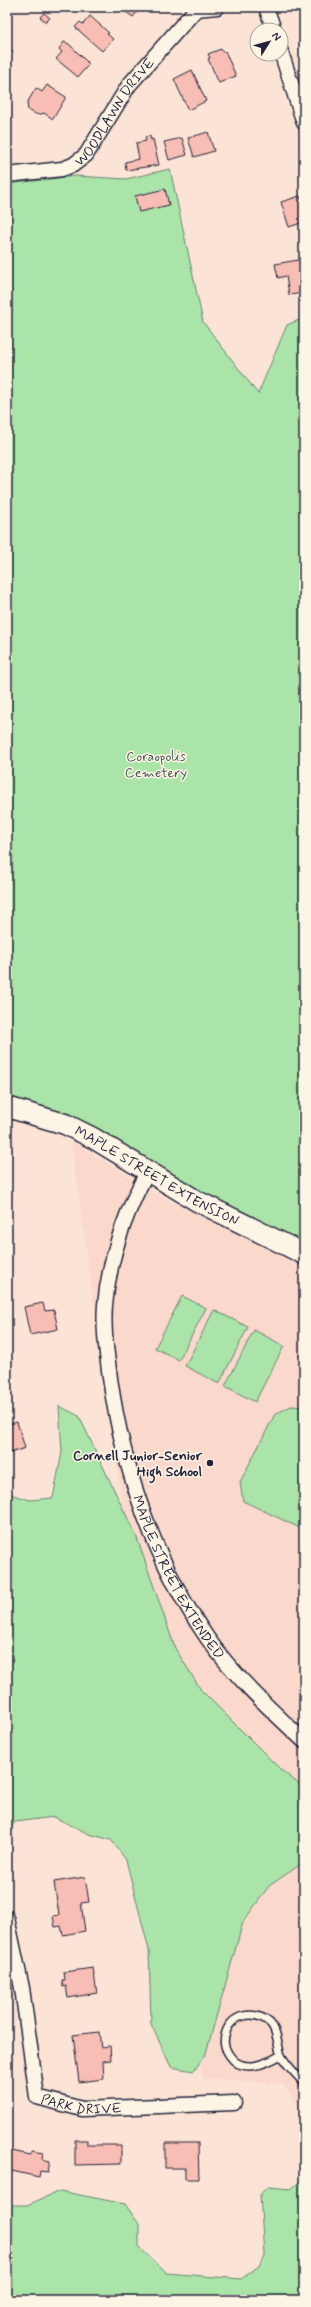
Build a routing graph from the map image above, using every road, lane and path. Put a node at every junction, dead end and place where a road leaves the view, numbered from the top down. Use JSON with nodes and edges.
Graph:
{"nodes":[{"id":1,"x":217,"y":7,"type":"edge"},
{"id":2,"x":266,"y":7,"type":"edge"},
{"id":3,"x":197,"y":8,"type":"edge"},
{"id":4,"x":271,"y":22,"type":"edge"},
{"id":5,"x":284,"y":62,"type":"edge"},
{"id":6,"x":304,"y":122,"type":"edge"},
{"id":7,"x":7,"y":174,"type":"edge"},
{"id":8,"x":7,"y":1107,"type":"edge"},
{"id":9,"x":147,"y":1172,"type":"junction"},
{"id":10,"x":300,"y":1250,"type":"edge"},
{"id":11,"x":304,"y":1741,"type":"edge"},
{"id":12,"x":7,"y":1918,"type":"edge"},
{"id":13,"x":281,"y":2055,"type":"junction"},
{"id":14,"x":304,"y":2083,"type":"edge"},
{"id":15,"x":234,"y":2103,"type":"dead end"}],
"edges":[{"from":1,"to":3,"type":"street"},
{"from":2,"to":4,"type":"street"},
{"from":3,"to":7,"type":"street","name":"WOODLAWN DRIVE"},
{"from":5,"to":6,"type":"street"},
{"from":8,"to":9,"type":"street","name":"MAPLE STREET EXTENSION"},
{"from":9,"to":10,"type":"street","name":"MAPLE STREET EXTENSION"},
{"from":9,"to":11,"type":"street","name":"MAPLE STREET EXTENDED"},
{"from":12,"to":15,"type":"street","name":"PARK DRIVE"},
{"from":13,"to":13,"type":"lane"},
{"from":13,"to":14,"type":"lane"}]}
